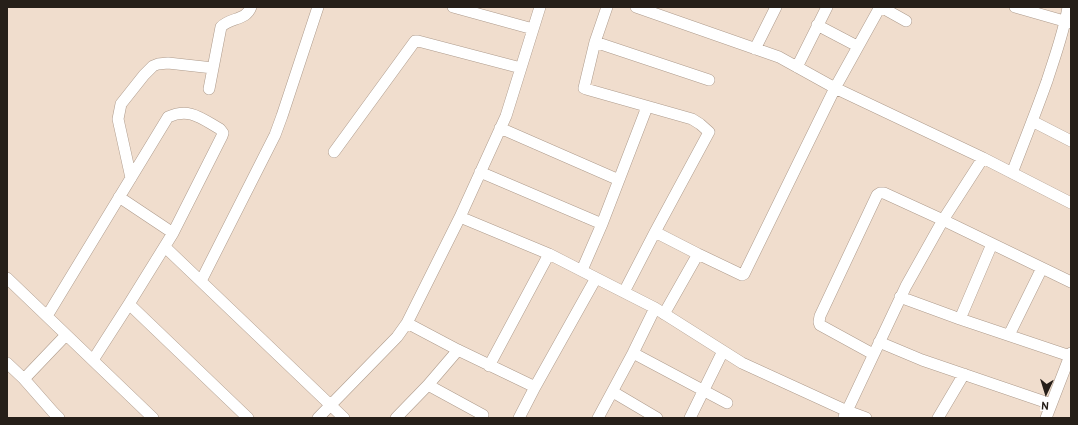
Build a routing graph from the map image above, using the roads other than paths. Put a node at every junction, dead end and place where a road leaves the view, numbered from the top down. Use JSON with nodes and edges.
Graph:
{"nodes":[{"id":1,"x":251,"y":7,"type":"edge"},
{"id":2,"x":318,"y":7,"type":"edge"},
{"id":3,"x":453,"y":7,"type":"edge"},
{"id":4,"x":540,"y":7,"type":"edge"},
{"id":5,"x":607,"y":7,"type":"edge"},
{"id":6,"x":636,"y":7,"type":"edge"},
{"id":7,"x":776,"y":7,"type":"edge"},
{"id":8,"x":827,"y":7,"type":"edge"},
{"id":9,"x":880,"y":7,"type":"edge"},
{"id":10,"x":1017,"y":7,"type":"edge"},
{"id":11,"x":1068,"y":7,"type":"edge"},
{"id":12,"x":906,"y":22,"type":"dead end"},
{"id":13,"x":1068,"y":22,"type":"edge"},
{"id":14,"x":818,"y":25,"type":"junction"},
{"id":15,"x":533,"y":29,"type":"junction"},
{"id":16,"x":595,"y":42,"type":"junction"},
{"id":17,"x":858,"y":46,"type":"junction"},
{"id":18,"x":755,"y":49,"type":"junction"},
{"id":19,"x":797,"y":67,"type":"junction"},
{"id":20,"x":213,"y":68,"type":"junction"},
{"id":21,"x":520,"y":68,"type":"junction"},
{"id":22,"x":709,"y":80,"type":"dead end"},
{"id":23,"x":834,"y":88,"type":"junction"},
{"id":24,"x":209,"y":89,"type":"dead end"},
{"id":25,"x":647,"y":107,"type":"junction"},
{"id":26,"x":1032,"y":121,"type":"junction"},
{"id":27,"x":500,"y":128,"type":"junction"},
{"id":28,"x":1071,"y":141,"type":"edge"},
{"id":29,"x":334,"y":152,"type":"dead end"},
{"id":30,"x":983,"y":158,"type":"junction"},
{"id":31,"x":480,"y":172,"type":"junction"},
{"id":32,"x":1012,"y":173,"type":"junction"},
{"id":33,"x":131,"y":178,"type":"junction"},
{"id":34,"x":619,"y":180,"type":"junction"},
{"id":35,"x":119,"y":197,"type":"junction"},
{"id":36,"x":1071,"y":203,"type":"edge"},
{"id":37,"x":460,"y":217,"type":"junction"},
{"id":38,"x":943,"y":220,"type":"junction"},
{"id":39,"x":602,"y":224,"type":"junction"},
{"id":40,"x":655,"y":232,"type":"junction"},
{"id":41,"x":173,"y":233,"type":"junction"},
{"id":42,"x":992,"y":244,"type":"junction"},
{"id":43,"x":165,"y":247,"type":"junction"},
{"id":44,"x":549,"y":254,"type":"junction"},
{"id":45,"x":698,"y":254,"type":"junction"},
{"id":46,"x":1042,"y":268,"type":"junction"},
{"id":47,"x":582,"y":270,"type":"junction"},
{"id":48,"x":7,"y":278,"type":"edge"},
{"id":49,"x":596,"y":278,"type":"junction"},
{"id":50,"x":201,"y":281,"type":"junction"},
{"id":51,"x":1071,"y":282,"type":"edge"},
{"id":52,"x":624,"y":292,"type":"junction"},
{"id":53,"x":900,"y":297,"type":"junction"},
{"id":54,"x":129,"y":304,"type":"junction"},
{"id":55,"x":660,"y":311,"type":"junction"},
{"id":56,"x":47,"y":316,"type":"junction"},
{"id":57,"x":960,"y":318,"type":"junction"},
{"id":58,"x":407,"y":323,"type":"junction"},
{"id":59,"x":66,"y":335,"type":"junction"},
{"id":60,"x":1009,"y":335,"type":"junction"},
{"id":61,"x":879,"y":342,"type":"junction"},
{"id":62,"x":458,"y":350,"type":"junction"},
{"id":63,"x":723,"y":351,"type":"junction"},
{"id":64,"x":633,"y":353,"type":"junction"},
{"id":65,"x":873,"y":354,"type":"junction"},
{"id":66,"x":1071,"y":354,"type":"edge"},
{"id":67,"x":93,"y":360,"type":"junction"},
{"id":68,"x":7,"y":363,"type":"edge"},
{"id":69,"x":489,"y":366,"type":"junction"},
{"id":70,"x":964,"y":374,"type":"junction"},
{"id":71,"x":24,"y":379,"type":"junction"},
{"id":72,"x":428,"y":385,"type":"junction"},
{"id":73,"x":535,"y":387,"type":"junction"},
{"id":74,"x":704,"y":390,"type":"junction"},
{"id":75,"x":613,"y":392,"type":"junction"},
{"id":76,"x":727,"y":404,"type":"dead end"},
{"id":77,"x":1051,"y":404,"type":"junction"},
{"id":78,"x":331,"y":405,"type":"junction"},
{"id":79,"x":483,"y":415,"type":"dead end"},
{"id":80,"x":845,"y":415,"type":"edge"},
{"id":81,"x":53,"y":416,"type":"edge"},
{"id":82,"x":152,"y":418,"type":"edge"},
{"id":83,"x":248,"y":418,"type":"edge"},
{"id":84,"x":318,"y":418,"type":"edge"},
{"id":85,"x":344,"y":418,"type":"edge"},
{"id":86,"x":396,"y":418,"type":"edge"},
{"id":87,"x":519,"y":418,"type":"edge"},
{"id":88,"x":598,"y":418,"type":"edge"},
{"id":89,"x":657,"y":418,"type":"edge"},
{"id":90,"x":690,"y":418,"type":"edge"},
{"id":91,"x":866,"y":418,"type":"edge"},
{"id":92,"x":938,"y":418,"type":"edge"},
{"id":93,"x":1046,"y":418,"type":"edge"}],
"edges":[{"from":1,"to":20,"type":"street"},
{"from":2,"to":50,"type":"street"},
{"from":3,"to":15,"type":"street"},
{"from":4,"to":15,"type":"street"},
{"from":5,"to":16,"type":"street"},
{"from":6,"to":18,"type":"street"},
{"from":7,"to":18,"type":"street"},
{"from":8,"to":14,"type":"street"},
{"from":9,"to":12,"type":"street"},
{"from":9,"to":17,"type":"street"},
{"from":10,"to":13,"type":"street"},
{"from":11,"to":13,"type":"street"},
{"from":13,"to":26,"type":"street"},
{"from":14,"to":17,"type":"street"},
{"from":14,"to":19,"type":"street"},
{"from":15,"to":21,"type":"street"},
{"from":16,"to":22,"type":"street"},
{"from":16,"to":25,"type":"street"},
{"from":17,"to":23,"type":"street"},
{"from":18,"to":19,"type":"street"},
{"from":19,"to":23,"type":"street"},
{"from":20,"to":24,"type":"street"},
{"from":20,"to":33,"type":"street"},
{"from":21,"to":27,"type":"street"},
{"from":21,"to":29,"type":"street"},
{"from":23,"to":30,"type":"street"},
{"from":23,"to":45,"type":"street"},
{"from":25,"to":34,"type":"street"},
{"from":25,"to":40,"type":"street"},
{"from":26,"to":28,"type":"street"},
{"from":26,"to":32,"type":"street"},
{"from":27,"to":31,"type":"street"},
{"from":27,"to":34,"type":"street"},
{"from":30,"to":32,"type":"street"},
{"from":30,"to":38,"type":"street"},
{"from":31,"to":37,"type":"street"},
{"from":31,"to":39,"type":"street"},
{"from":32,"to":36,"type":"street"},
{"from":33,"to":35,"type":"street"},
{"from":33,"to":41,"type":"street"},
{"from":34,"to":39,"type":"street"},
{"from":35,"to":41,"type":"street"},
{"from":35,"to":56,"type":"street"},
{"from":37,"to":44,"type":"street"},
{"from":37,"to":58,"type":"street"},
{"from":38,"to":42,"type":"street"},
{"from":38,"to":53,"type":"street"},
{"from":38,"to":65,"type":"street"},
{"from":39,"to":47,"type":"street"},
{"from":40,"to":45,"type":"street"},
{"from":40,"to":52,"type":"street"},
{"from":41,"to":43,"type":"street"},
{"from":42,"to":46,"type":"street"},
{"from":42,"to":57,"type":"street"},
{"from":43,"to":50,"type":"street"},
{"from":43,"to":54,"type":"street"},
{"from":44,"to":47,"type":"street"},
{"from":44,"to":69,"type":"street"},
{"from":45,"to":55,"type":"street"},
{"from":46,"to":51,"type":"street"},
{"from":46,"to":60,"type":"street"},
{"from":47,"to":49,"type":"street"},
{"from":48,"to":56,"type":"street"},
{"from":49,"to":52,"type":"street"},
{"from":49,"to":73,"type":"street"},
{"from":50,"to":78,"type":"street"},
{"from":52,"to":55,"type":"street"},
{"from":53,"to":57,"type":"street"},
{"from":53,"to":61,"type":"street"},
{"from":54,"to":67,"type":"street"},
{"from":54,"to":83,"type":"street"},
{"from":55,"to":63,"type":"street"},
{"from":55,"to":64,"type":"street"},
{"from":56,"to":59,"type":"street"},
{"from":57,"to":60,"type":"street"},
{"from":58,"to":62,"type":"street"},
{"from":58,"to":78,"type":"street"},
{"from":59,"to":67,"type":"street"},
{"from":59,"to":71,"type":"street"},
{"from":60,"to":66,"type":"street"},
{"from":61,"to":65,"type":"street"},
{"from":61,"to":70,"type":"street"},
{"from":62,"to":69,"type":"street"},
{"from":62,"to":72,"type":"street"},
{"from":63,"to":74,"type":"street"},
{"from":63,"to":80,"type":"street"},
{"from":64,"to":74,"type":"street"},
{"from":64,"to":75,"type":"street"},
{"from":65,"to":80,"type":"street"},
{"from":66,"to":77,"type":"street"},
{"from":67,"to":82,"type":"street"},
{"from":68,"to":71,"type":"street"},
{"from":69,"to":73,"type":"street"},
{"from":70,"to":77,"type":"street"},
{"from":70,"to":92,"type":"street"},
{"from":71,"to":81,"type":"street"},
{"from":72,"to":79,"type":"street"},
{"from":72,"to":86,"type":"street"},
{"from":73,"to":87,"type":"street"},
{"from":74,"to":76,"type":"street"},
{"from":74,"to":90,"type":"street"},
{"from":75,"to":88,"type":"street"},
{"from":75,"to":89,"type":"street"},
{"from":77,"to":93,"type":"street"},
{"from":78,"to":84,"type":"street"},
{"from":78,"to":85,"type":"street"},
{"from":80,"to":91,"type":"street"}]}
